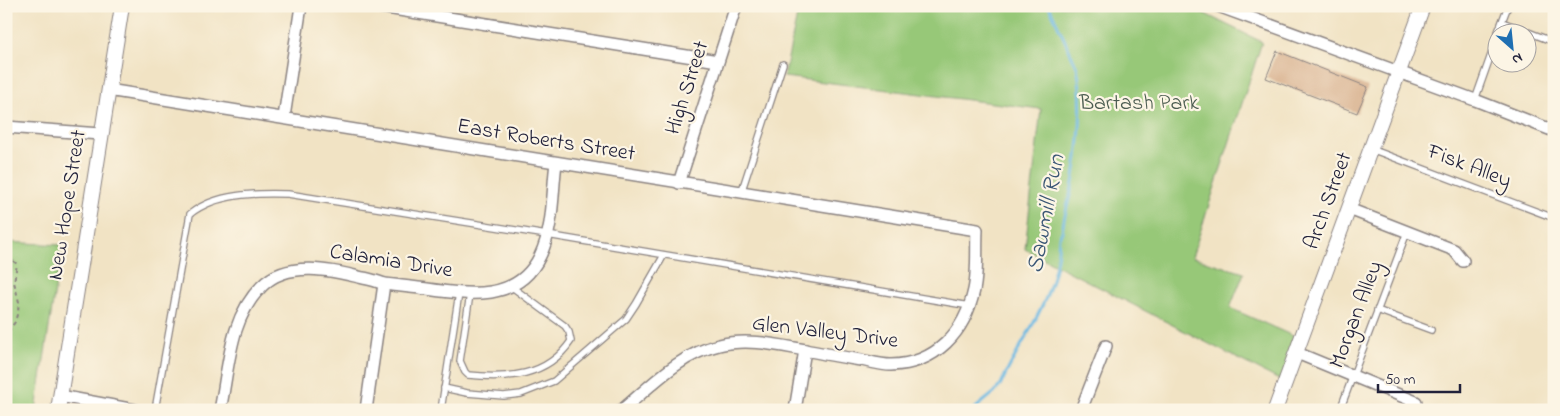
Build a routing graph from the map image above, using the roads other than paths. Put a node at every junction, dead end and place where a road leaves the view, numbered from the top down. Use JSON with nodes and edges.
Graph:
{"nodes":[{"id":1,"x":122,"y":6,"type":"edge"},
{"id":2,"x":301,"y":6,"type":"edge"},
{"id":3,"x":374,"y":6,"type":"edge"},
{"id":4,"x":736,"y":6,"type":"edge"},
{"id":5,"x":1218,"y":6,"type":"edge"},
{"id":6,"x":1423,"y":6,"type":"edge"},
{"id":7,"x":1508,"y":6,"type":"edge"},
{"id":8,"x":1502,"y":22,"type":"edge"},
{"id":9,"x":1538,"y":36,"type":"edge"},
{"id":10,"x":1554,"y":42,"type":"edge"},
{"id":11,"x":718,"y":61,"type":"junction"},
{"id":12,"x":1488,"y":63,"type":"edge"},
{"id":13,"x":783,"y":64,"type":"dead end"},
{"id":14,"x":1399,"y":72,"type":"junction"},
{"id":15,"x":108,"y":90,"type":"junction"},
{"id":16,"x":1475,"y":100,"type":"junction"},
{"id":17,"x":284,"y":117,"type":"junction"},
{"id":18,"x":6,"y":127,"type":"edge"},
{"id":19,"x":1554,"y":131,"type":"edge"},
{"id":20,"x":100,"y":134,"type":"junction"},
{"id":21,"x":1371,"y":149,"type":"junction"},
{"id":22,"x":556,"y":162,"type":"junction"},
{"id":23,"x":679,"y":183,"type":"junction"},
{"id":24,"x":741,"y":193,"type":"junction"},
{"id":25,"x":1349,"y":209,"type":"junction"},
{"id":26,"x":1554,"y":218,"type":"edge"},
{"id":27,"x":977,"y":230,"type":"joint"},
{"id":28,"x":1407,"y":232,"type":"junction"},
{"id":29,"x":547,"y":235,"type":"junction"},
{"id":30,"x":664,"y":255,"type":"junction"},
{"id":31,"x":1463,"y":261,"type":"dead end"},
{"id":32,"x":384,"y":284,"type":"junction"},
{"id":33,"x":512,"y":287,"type":"junction"},
{"id":34,"x":464,"y":294,"type":"junction"},
{"id":35,"x":970,"y":306,"type":"junction"},
{"id":36,"x":1377,"y":310,"type":"junction"},
{"id":37,"x":1431,"y":330,"type":"dead end"},
{"id":38,"x":1106,"y":346,"type":"dead end"},
{"id":39,"x":805,"y":350,"type":"junction"},
{"id":40,"x":1297,"y":353,"type":"junction"},
{"id":41,"x":1352,"y":375,"type":"junction"},
{"id":42,"x":444,"y":388,"type":"junction"},
{"id":43,"x":59,"y":403,"type":"edge"},
{"id":44,"x":135,"y":410,"type":"edge"},
{"id":45,"x":155,"y":410,"type":"edge"},
{"id":46,"x":220,"y":410,"type":"edge"},
{"id":47,"x":366,"y":410,"type":"edge"},
{"id":48,"x":441,"y":410,"type":"edge"},
{"id":49,"x":622,"y":410,"type":"edge"},
{"id":50,"x":795,"y":410,"type":"edge"},
{"id":51,"x":1082,"y":410,"type":"edge"},
{"id":52,"x":1275,"y":410,"type":"edge"},
{"id":53,"x":1340,"y":410,"type":"edge"},
{"id":54,"x":1413,"y":410,"type":"edge"}],
"edges":[{"from":1,"to":15,"type":"street","name":"New Hope Street"},
{"from":2,"to":17,"type":"street"},
{"from":3,"to":11,"type":"street"},
{"from":4,"to":11,"type":"street","name":"High Street"},
{"from":5,"to":14,"type":"street"},
{"from":6,"to":14,"type":"street","name":"Arch Street"},
{"from":7,"to":8,"type":"lane"},
{"from":9,"to":10,"type":"lane"},
{"from":11,"to":23,"type":"street","name":"High Street"},
{"from":12,"to":16,"type":"lane"},
{"from":13,"to":24,"type":"lane"},
{"from":14,"to":16,"type":"street"},
{"from":14,"to":21,"type":"street","name":"Arch Street"},
{"from":15,"to":17,"type":"street","name":"East Roberts Street"},
{"from":15,"to":20,"type":"street","name":"New Hope Street"},
{"from":16,"to":19,"type":"street"},
{"from":17,"to":22,"type":"street","name":"East Roberts Street"},
{"from":18,"to":20,"type":"street"},
{"from":20,"to":43,"type":"street","name":"New Hope Street"},
{"from":21,"to":25,"type":"street","name":"Arch Street"},
{"from":21,"to":26,"type":"lane","name":"Fisk Alley"},
{"from":22,"to":23,"type":"street","name":"East Roberts Street"},
{"from":22,"to":29,"type":"street","name":"Calamia Drive"},
{"from":23,"to":24,"type":"street","name":"East Roberts Street"},
{"from":24,"to":27,"type":"street","name":"East Roberts Street"},
{"from":25,"to":28,"type":"street"},
{"from":25,"to":40,"type":"street","name":"Arch Street"},
{"from":27,"to":35,"type":"street","name":"Glen Valley Drive"},
{"from":28,"to":31,"type":"street"},
{"from":28,"to":36,"type":"lane","name":"Morgan Alley"},
{"from":29,"to":30,"type":"lane"},
{"from":29,"to":33,"type":"street","name":"Calamia Drive"},
{"from":29,"to":45,"type":"lane"},
{"from":30,"to":35,"type":"lane"},
{"from":30,"to":42,"type":"lane"},
{"from":32,"to":34,"type":"street","name":"Calamia Drive"},
{"from":32,"to":46,"type":"street","name":"Calamia Drive"},
{"from":32,"to":47,"type":"street"},
{"from":33,"to":34,"type":"street","name":"Calamia Drive"},
{"from":33,"to":34,"type":"lane"},
{"from":34,"to":42,"type":"lane"},
{"from":35,"to":39,"type":"street","name":"Glen Valley Drive"},
{"from":36,"to":37,"type":"lane"},
{"from":36,"to":41,"type":"lane","name":"Morgan Alley"},
{"from":38,"to":51,"type":"street"},
{"from":39,"to":49,"type":"street","name":"Glen Valley Drive"},
{"from":39,"to":50,"type":"street"},
{"from":40,"to":41,"type":"street"},
{"from":40,"to":52,"type":"street","name":"Arch Street"},
{"from":41,"to":53,"type":"lane","name":"Morgan Alley"},
{"from":41,"to":54,"type":"street"},
{"from":42,"to":48,"type":"lane"},
{"from":43,"to":44,"type":"street"}]}
